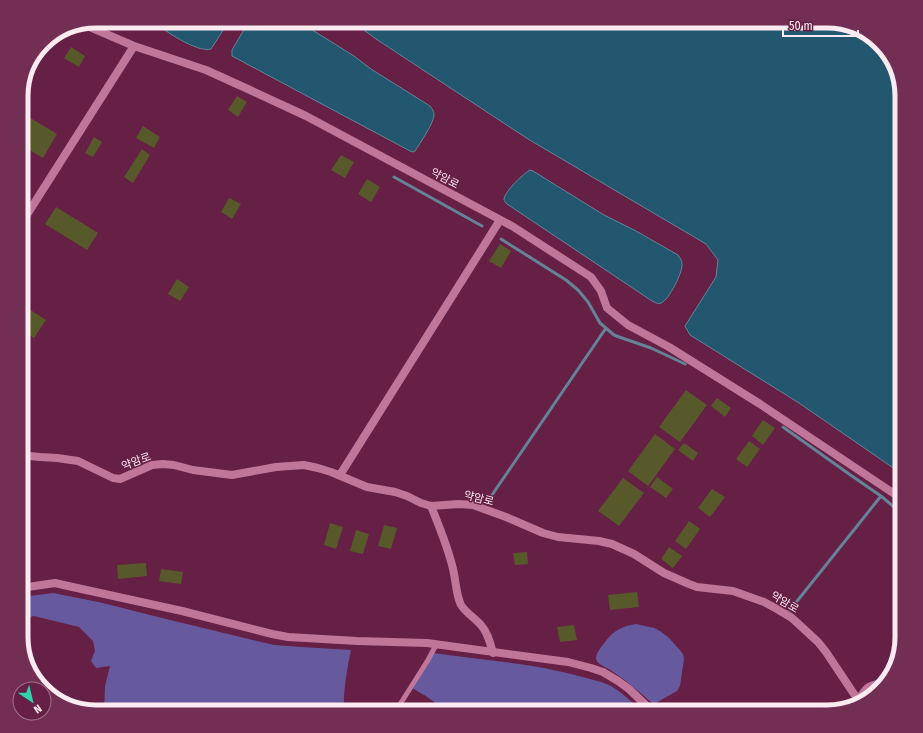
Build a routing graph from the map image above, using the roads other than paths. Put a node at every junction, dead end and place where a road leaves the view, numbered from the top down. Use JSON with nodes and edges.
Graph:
{"nodes":[{"id":1,"x":93,"y":28,"type":"edge"},
{"id":2,"x":134,"y":46,"type":"junction"},
{"id":3,"x":28,"y":213,"type":"edge"},
{"id":4,"x":500,"y":220,"type":"junction"},
{"id":5,"x":28,"y":455,"type":"edge"},
{"id":6,"x":340,"y":475,"type":"junction"},
{"id":7,"x":895,"y":494,"type":"edge"},
{"id":8,"x":431,"y":506,"type":"junction"},
{"id":9,"x":28,"y":587,"type":"edge"},
{"id":10,"x":436,"y":645,"type":"junction"},
{"id":11,"x":493,"y":653,"type":"junction"},
{"id":12,"x":876,"y":684,"type":"edge"},
{"id":13,"x":863,"y":695,"type":"edge"},
{"id":14,"x":856,"y":698,"type":"edge"},
{"id":15,"x":400,"y":705,"type":"edge"},
{"id":16,"x":646,"y":705,"type":"edge"}],
"edges":[{"from":1,"to":2,"type":"street","name":"약암로"},
{"from":2,"to":3,"type":"street"},
{"from":2,"to":4,"type":"street","name":"약암로"},
{"from":4,"to":6,"type":"street"},
{"from":4,"to":7,"type":"street","name":"약암로"},
{"from":5,"to":6,"type":"street","name":"약암로"},
{"from":6,"to":8,"type":"street","name":"약암로"},
{"from":8,"to":11,"type":"street"},
{"from":8,"to":14,"type":"street","name":"약암로"},
{"from":9,"to":10,"type":"street"},
{"from":10,"to":11,"type":"street"},
{"from":10,"to":15,"type":"lane"},
{"from":11,"to":16,"type":"street"},
{"from":12,"to":13,"type":"street"}]}
